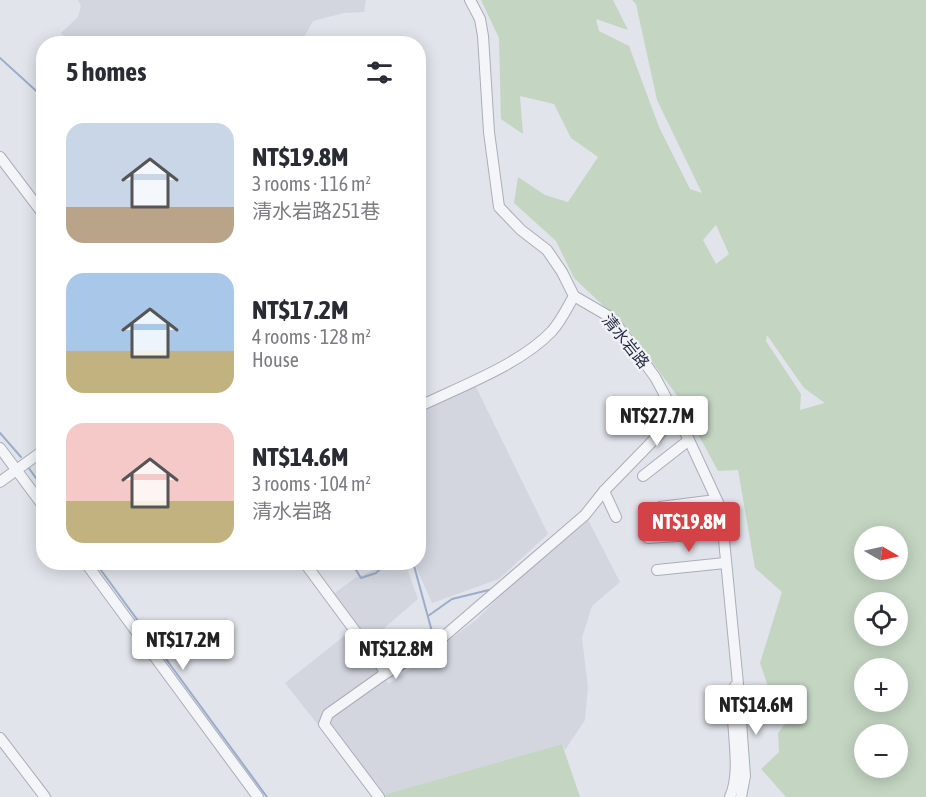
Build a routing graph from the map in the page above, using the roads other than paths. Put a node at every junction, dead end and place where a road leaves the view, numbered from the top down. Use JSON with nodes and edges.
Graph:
{"nodes":[{"id":1,"x":470,"y":0,"type":"edge"},
{"id":2,"x":0,"y":157,"type":"edge"},
{"id":3,"x":36,"y":204,"type":"edge"},
{"id":4,"x":574,"y":296,"type":"junction"},
{"id":5,"x":426,"y":403,"type":"edge"},
{"id":6,"x":676,"y":417,"type":"junction"},
{"id":7,"x":689,"y":440,"type":"junction"},
{"id":8,"x":0,"y":448,"type":"edge"},
{"id":9,"x":36,"y":456,"type":"edge"},
{"id":10,"x":17,"y":471,"type":"junction"},
{"id":11,"x":643,"y":476,"type":"dead end"},
{"id":12,"x":0,"y":482,"type":"edge"},
{"id":13,"x":604,"y":491,"type":"junction"},
{"id":14,"x":36,"y":496,"type":"edge"},
{"id":15,"x":716,"y":500,"type":"junction"},
{"id":16,"x":660,"y":507,"type":"dead end"},
{"id":17,"x":616,"y":517,"type":"dead end"},
{"id":18,"x":723,"y":533,"type":"junction"},
{"id":19,"x":648,"y":538,"type":"dead end"},
{"id":20,"x":725,"y":563,"type":"junction"},
{"id":21,"x":91,"y":570,"type":"edge"},
{"id":22,"x":310,"y":570,"type":"edge"},
{"id":23,"x":657,"y":570,"type":"dead end"},
{"id":24,"x":383,"y":675,"type":"junction"},
{"id":25,"x":0,"y":738,"type":"edge"},
{"id":26,"x":738,"y":795,"type":"edge"},
{"id":27,"x":45,"y":797,"type":"edge"},
{"id":28,"x":258,"y":797,"type":"edge"},
{"id":29,"x":379,"y":797,"type":"edge"}],
"edges":[{"from":1,"to":4,"type":"street"},
{"from":2,"to":3,"type":"street"},
{"from":4,"to":5,"type":"street"},
{"from":4,"to":6,"type":"street","name":"清水岩路"},
{"from":6,"to":7,"type":"street","name":"清水岩路"},
{"from":6,"to":13,"type":"street"},
{"from":7,"to":11,"type":"street"},
{"from":7,"to":15,"type":"street","name":"清水岩路"},
{"from":8,"to":10,"type":"street"},
{"from":9,"to":10,"type":"street"},
{"from":10,"to":12,"type":"street"},
{"from":10,"to":14,"type":"street"},
{"from":13,"to":17,"type":"street"},
{"from":13,"to":24,"type":"street"},
{"from":15,"to":16,"type":"street"},
{"from":15,"to":18,"type":"street","name":"清水岩路"},
{"from":18,"to":19,"type":"street"},
{"from":18,"to":20,"type":"street","name":"清水岩路"},
{"from":20,"to":23,"type":"street"},
{"from":20,"to":26,"type":"street","name":"清水岩路"},
{"from":21,"to":28,"type":"street"},
{"from":22,"to":24,"type":"street"},
{"from":24,"to":29,"type":"street"},
{"from":25,"to":27,"type":"street"}]}
